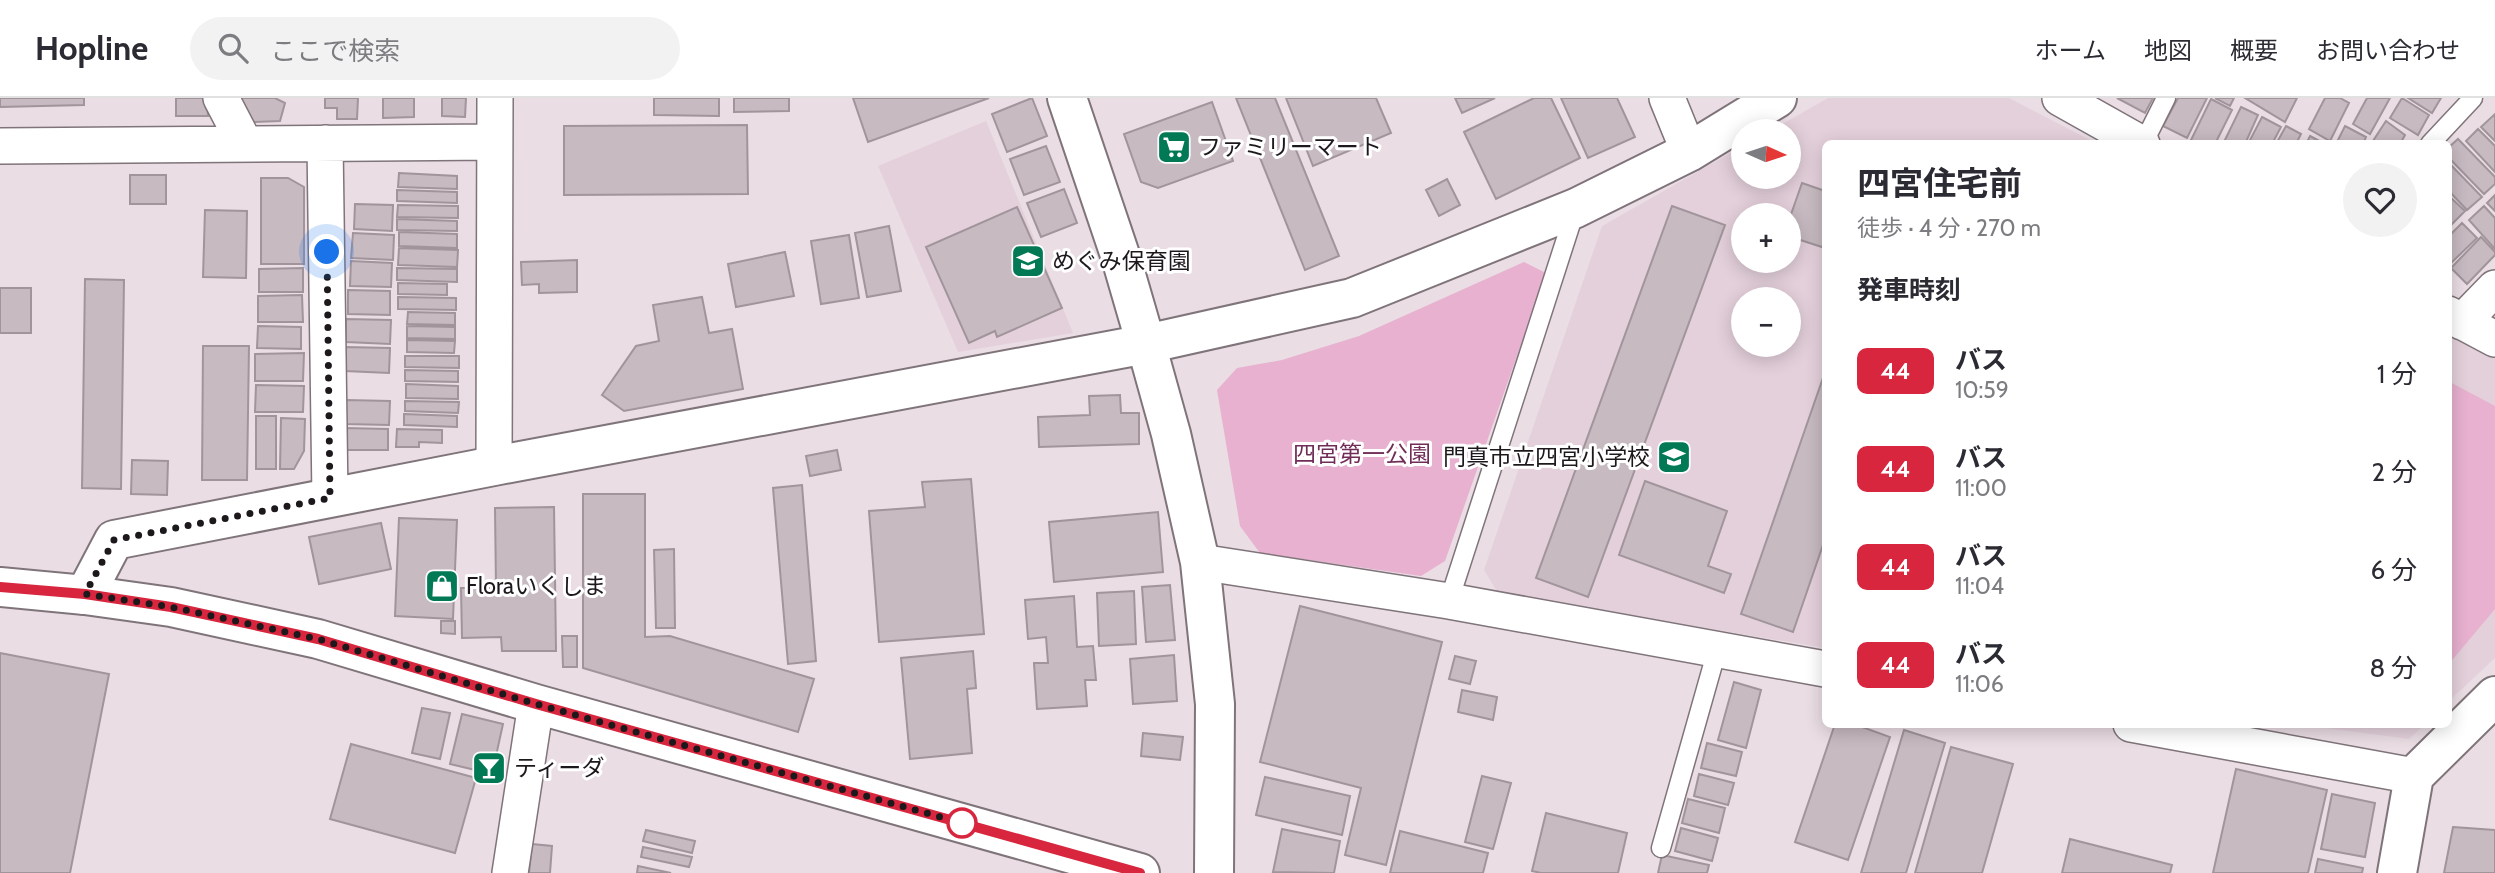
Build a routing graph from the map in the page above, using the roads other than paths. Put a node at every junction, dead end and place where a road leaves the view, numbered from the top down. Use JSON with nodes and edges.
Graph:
{"nodes":[{"id":1,"x":221,"y":98,"type":"edge"},
{"id":2,"x":495,"y":98,"type":"edge"},
{"id":3,"x":1067,"y":98,"type":"edge"},
{"id":4,"x":1667,"y":98,"type":"edge"},
{"id":5,"x":1777,"y":98,"type":"edge"},
{"id":6,"x":2060,"y":98,"type":"edge"},
{"id":7,"x":2166,"y":98,"type":"edge"},
{"id":8,"x":2473,"y":98,"type":"edge"},
{"id":9,"x":2135,"y":140,"type":"edge"},
{"id":10,"x":2144,"y":140,"type":"edge"},
{"id":11,"x":2434,"y":140,"type":"edge"},
{"id":12,"x":494,"y":142,"type":"junction"},
{"id":13,"x":325,"y":143,"type":"junction"},
{"id":14,"x":245,"y":144,"type":"junction"},
{"id":15,"x":0,"y":146,"type":"edge"},
{"id":16,"x":1689,"y":152,"type":"junction"},
{"id":17,"x":1576,"y":208,"type":"junction"},
{"id":18,"x":2495,"y":288,"type":"edge"},
{"id":19,"x":2455,"y":318,"type":"edge"},
{"id":20,"x":2495,"y":339,"type":"edge"},
{"id":21,"x":1146,"y":345,"type":"junction"},
{"id":22,"x":494,"y":466,"type":"junction"},
{"id":23,"x":330,"y":498,"type":"junction"},
{"id":24,"x":1200,"y":562,"type":"junction"},
{"id":25,"x":0,"y":587,"type":"edge"},
{"id":26,"x":85,"y":594,"type":"junction"},
{"id":27,"x":1449,"y":601,"type":"junction"},
{"id":28,"x":1717,"y":650,"type":"junction"},
{"id":29,"x":1822,"y":668,"type":"edge"},
{"id":30,"x":2495,"y":696,"type":"edge"},
{"id":31,"x":536,"y":704,"type":"junction"},
{"id":32,"x":2153,"y":728,"type":"edge"},
{"id":33,"x":2414,"y":776,"type":"junction"},
{"id":34,"x":1661,"y":848,"type":"dead end"},
{"id":35,"x":510,"y":873,"type":"edge"},
{"id":36,"x":1140,"y":873,"type":"edge"},
{"id":37,"x":1214,"y":873,"type":"edge"},
{"id":38,"x":2397,"y":873,"type":"edge"}],
"edges":[{"from":1,"to":14,"type":"street"},
{"from":2,"to":12,"type":"street"},
{"from":3,"to":21,"type":"street"},
{"from":4,"to":16,"type":"street"},
{"from":5,"to":16,"type":"street"},
{"from":6,"to":9,"type":"street"},
{"from":7,"to":10,"type":"lane"},
{"from":8,"to":11,"type":"lane"},
{"from":12,"to":13,"type":"street"},
{"from":12,"to":22,"type":"street"},
{"from":13,"to":14,"type":"street"},
{"from":13,"to":23,"type":"street"},
{"from":14,"to":15,"type":"street"},
{"from":16,"to":17,"type":"street"},
{"from":17,"to":21,"type":"street"},
{"from":17,"to":27,"type":"lane"},
{"from":18,"to":19,"type":"street"},
{"from":19,"to":20,"type":"street"},
{"from":21,"to":22,"type":"street"},
{"from":21,"to":24,"type":"street"},
{"from":22,"to":23,"type":"street"},
{"from":23,"to":26,"type":"street"},
{"from":24,"to":27,"type":"street"},
{"from":24,"to":37,"type":"street"},
{"from":25,"to":26,"type":"street"},
{"from":26,"to":31,"type":"street"},
{"from":27,"to":28,"type":"street"},
{"from":28,"to":29,"type":"street"},
{"from":28,"to":34,"type":"lane"},
{"from":30,"to":33,"type":"street"},
{"from":31,"to":35,"type":"street"},
{"from":31,"to":36,"type":"street"},
{"from":32,"to":33,"type":"street"},
{"from":33,"to":38,"type":"street"}]}
